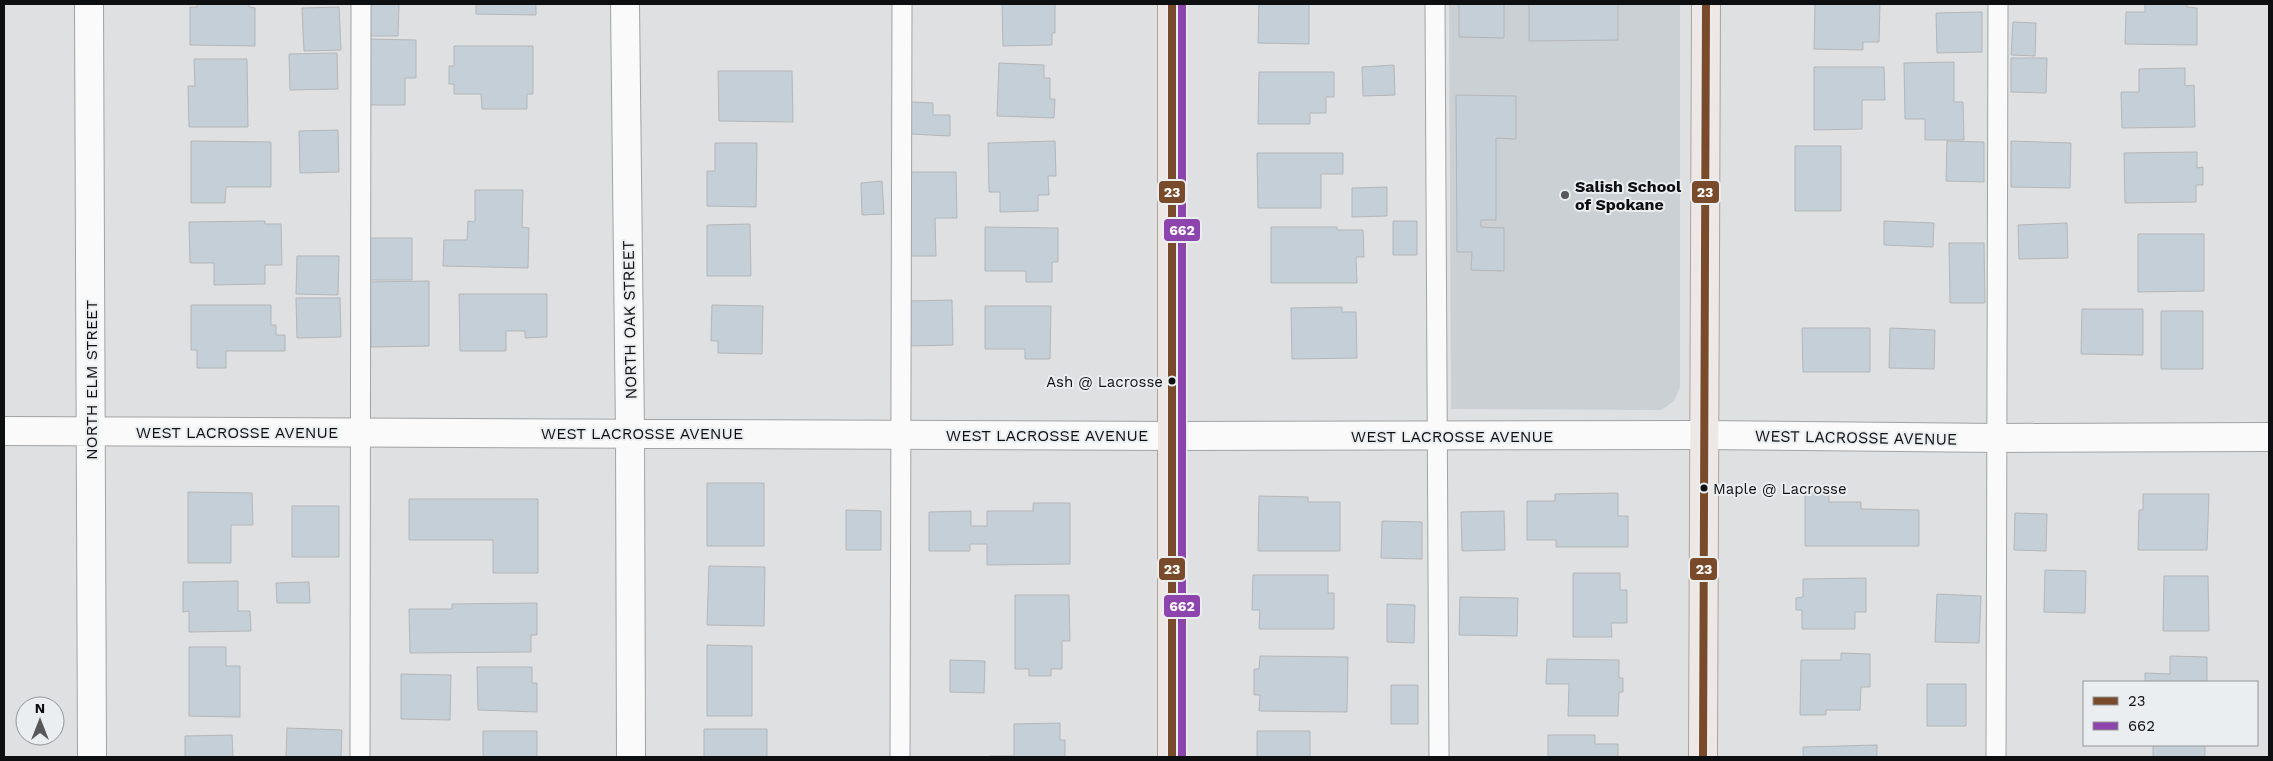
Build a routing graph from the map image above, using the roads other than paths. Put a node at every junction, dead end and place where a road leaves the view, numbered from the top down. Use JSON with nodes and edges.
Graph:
{"nodes":[{"id":1,"x":89,"y":4,"type":"edge"},
{"id":2,"x":361,"y":4,"type":"edge"},
{"id":3,"x":625,"y":4,"type":"edge"},
{"id":4,"x":902,"y":4,"type":"edge"},
{"id":5,"x":1172,"y":4,"type":"edge"},
{"id":6,"x":1435,"y":4,"type":"edge"},
{"id":7,"x":1706,"y":4,"type":"edge"},
{"id":8,"x":1998,"y":4,"type":"edge"},
{"id":9,"x":4,"y":431,"type":"edge"},
{"id":10,"x":91,"y":431,"type":"junction"},
{"id":11,"x":359,"y":432,"type":"junction"},
{"id":12,"x":630,"y":432,"type":"junction"},
{"id":13,"x":902,"y":434,"type":"junction"},
{"id":14,"x":1704,"y":435,"type":"junction"},
{"id":15,"x":1170,"y":436,"type":"junction"},
{"id":16,"x":1437,"y":437,"type":"junction"},
{"id":17,"x":2269,"y":437,"type":"edge"},
{"id":18,"x":1998,"y":438,"type":"junction"},
{"id":19,"x":92,"y":757,"type":"edge"},
{"id":20,"x":360,"y":757,"type":"edge"},
{"id":21,"x":631,"y":757,"type":"edge"},
{"id":22,"x":900,"y":757,"type":"edge"},
{"id":23,"x":1172,"y":757,"type":"edge"},
{"id":24,"x":1439,"y":757,"type":"edge"},
{"id":25,"x":1703,"y":757,"type":"edge"},
{"id":26,"x":1996,"y":757,"type":"edge"}],
"edges":[{"from":1,"to":10,"type":"street","name":"NORTH ELM STREET"},
{"from":2,"to":11,"type":"lane"},
{"from":3,"to":12,"type":"street","name":"NORTH OAK STREET"},
{"from":4,"to":13,"type":"lane"},
{"from":5,"to":15,"type":"main road"},
{"from":6,"to":16,"type":"lane"},
{"from":7,"to":14,"type":"main road"},
{"from":8,"to":18,"type":"lane"},
{"from":9,"to":10,"type":"street","name":"WEST LACROSSE AVENUE"},
{"from":10,"to":11,"type":"street","name":"WEST LACROSSE AVENUE"},
{"from":10,"to":19,"type":"street","name":"NORTH ELM STREET"},
{"from":11,"to":12,"type":"street","name":"WEST LACROSSE AVENUE"},
{"from":11,"to":20,"type":"lane"},
{"from":12,"to":13,"type":"street","name":"WEST LACROSSE AVENUE"},
{"from":12,"to":21,"type":"street","name":"NORTH OAK STREET"},
{"from":13,"to":15,"type":"street","name":"WEST LACROSSE AVENUE"},
{"from":13,"to":22,"type":"lane"},
{"from":14,"to":16,"type":"street","name":"WEST LACROSSE AVENUE"},
{"from":14,"to":18,"type":"street","name":"WEST LACROSSE AVENUE"},
{"from":14,"to":25,"type":"main road"},
{"from":15,"to":16,"type":"street","name":"WEST LACROSSE AVENUE"},
{"from":15,"to":23,"type":"main road"},
{"from":16,"to":24,"type":"lane"},
{"from":17,"to":18,"type":"street","name":"WEST LACROSSE AVENUE"},
{"from":18,"to":26,"type":"lane"}]}
